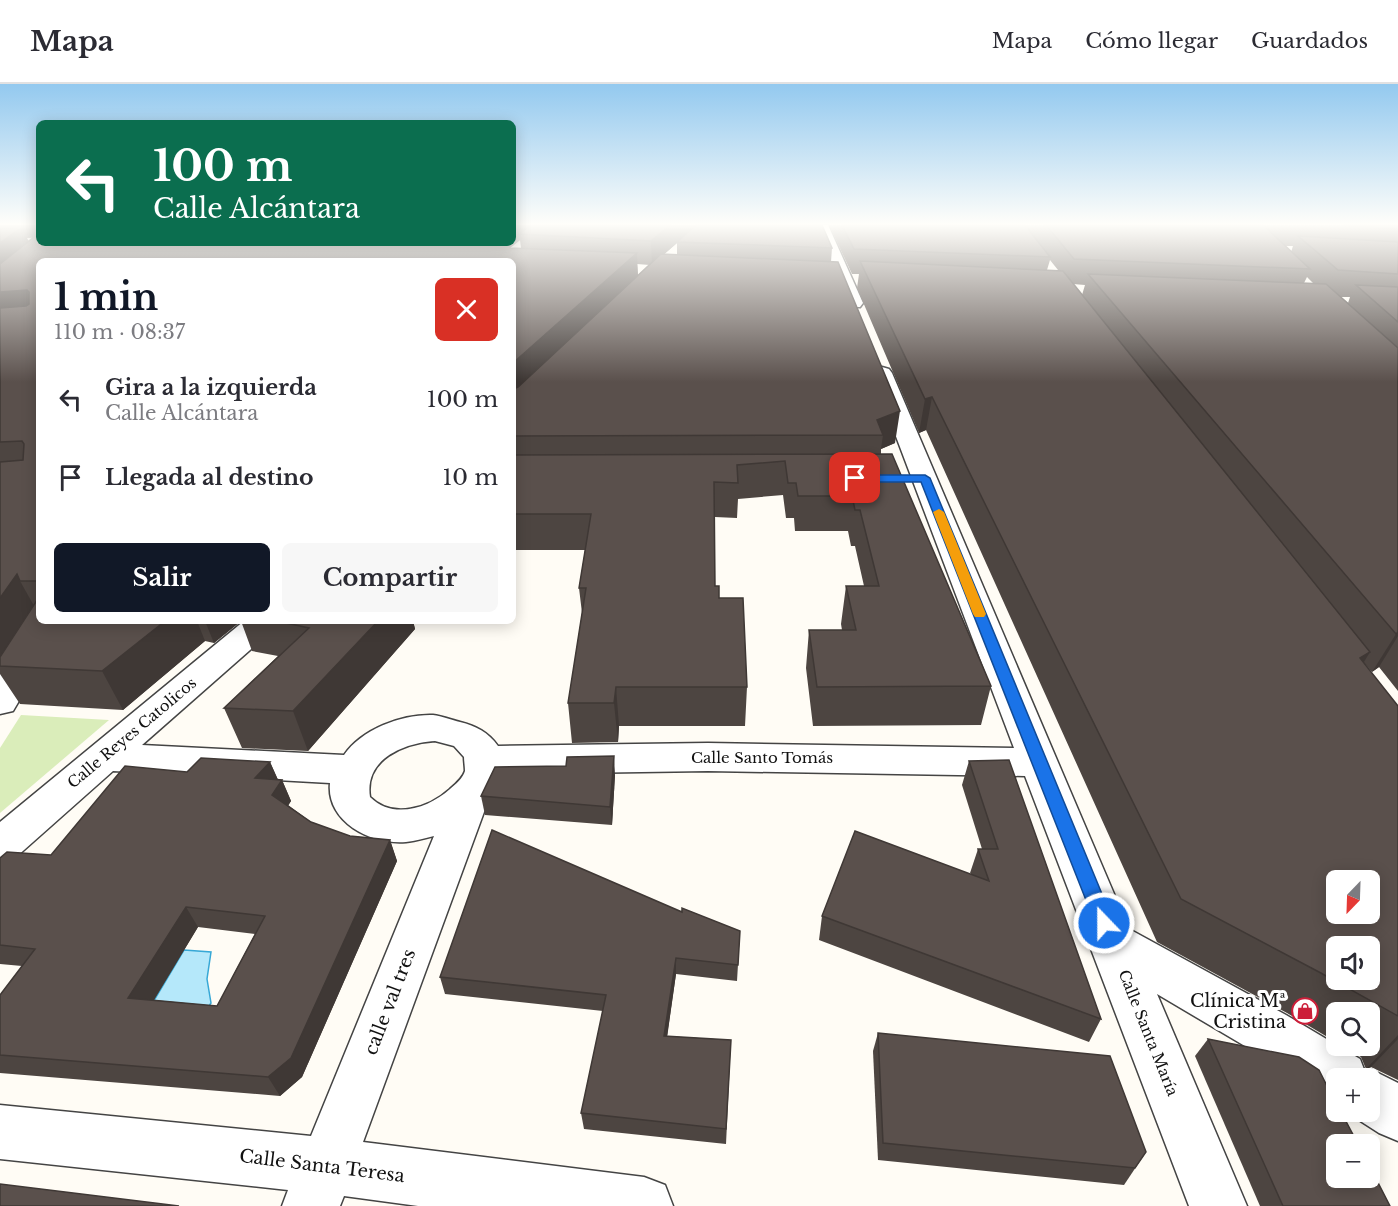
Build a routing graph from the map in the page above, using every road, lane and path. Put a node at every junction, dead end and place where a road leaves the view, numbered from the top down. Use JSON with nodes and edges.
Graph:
{"nodes":[{"id":1,"x":843,"y":277,"type":"edge"},
{"id":2,"x":48,"y":624,"type":"edge"},
{"id":3,"x":260,"y":624,"type":"edge"},
{"id":4,"x":0,"y":702,"type":"edge"},
{"id":5,"x":104,"y":757,"type":"junction"},
{"id":6,"x":1039,"y":762,"type":"junction"},
{"id":7,"x":352,"y":770,"type":"junction"},
{"id":8,"x":477,"y":779,"type":"junction"},
{"id":9,"x":0,"y":846,"type":"edge"},
{"id":10,"x":1113,"y":944,"type":"junction"},
{"id":11,"x":1326,"y":1069,"type":"edge"},
{"id":12,"x":1380,"y":1102,"type":"edge"},
{"id":13,"x":1398,"y":1114,"type":"edge"},
{"id":14,"x":0,"y":1132,"type":"edge"},
{"id":15,"x":319,"y":1186,"type":"edge"},
{"id":16,"x":644,"y":1206,"type":"edge"},
{"id":17,"x":1218,"y":1206,"type":"edge"}],
"edges":[{"from":1,"to":6,"type":"street","name":"Calle Santa María"},
{"from":2,"to":4,"type":"street"},
{"from":3,"to":5,"type":"street","name":"Calle Reyes Catolicos"},
{"from":5,"to":7,"type":"street"},
{"from":5,"to":9,"type":"street","name":"Calle Reyes Catolicos"},
{"from":6,"to":8,"type":"street","name":"Calle Santo Tomás"},
{"from":6,"to":10,"type":"street","name":"Calle Santa María"},
{"from":7,"to":8,"type":"street"},
{"from":7,"to":8,"type":"street"},
{"from":8,"to":15,"type":"street","name":"calle val tres"},
{"from":10,"to":11,"type":"street"},
{"from":10,"to":17,"type":"street","name":"Calle Santa María"},
{"from":12,"to":13,"type":"street"},
{"from":14,"to":15,"type":"street","name":"Calle Santa Teresa"},
{"from":15,"to":16,"type":"street","name":"Calle Santa Teresa"}]}
